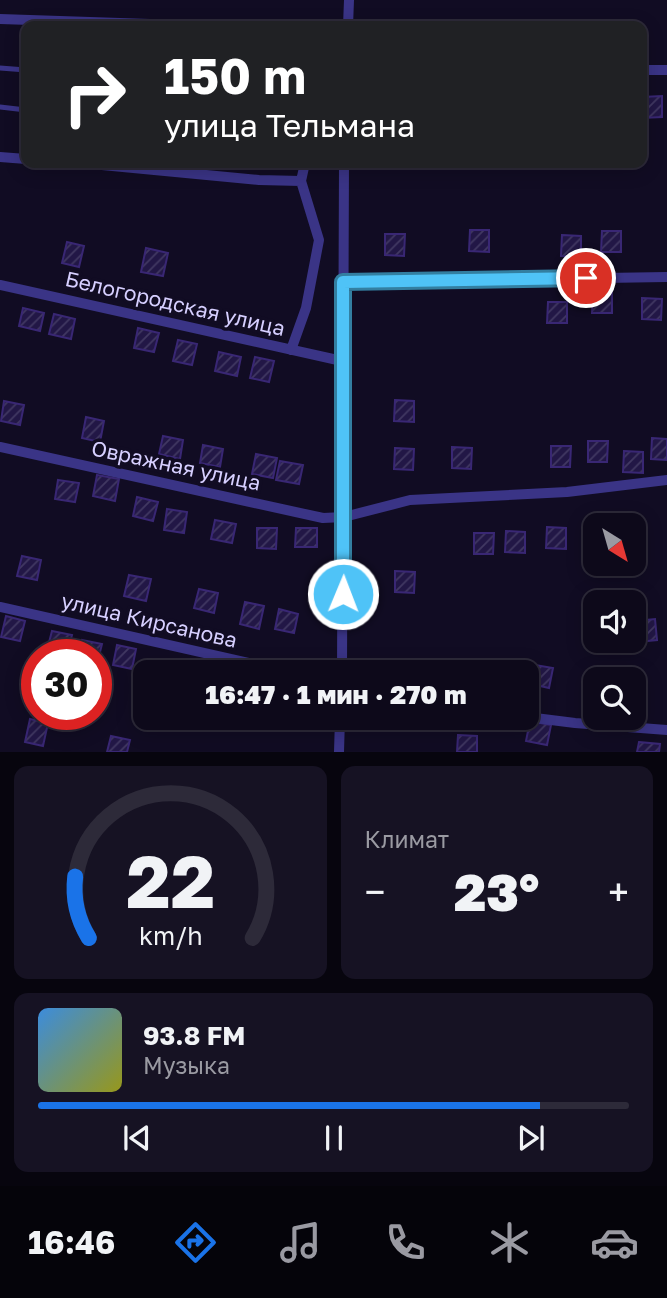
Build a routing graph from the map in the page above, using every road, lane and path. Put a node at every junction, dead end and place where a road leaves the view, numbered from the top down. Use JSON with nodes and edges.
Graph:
{"nodes":[{"id":1,"x":349,"y":0,"type":"edge"},
{"id":2,"x":0,"y":19,"type":"edge"},
{"id":3,"x":60,"y":21,"type":"edge"},
{"id":4,"x":348,"y":21,"type":"edge"},
{"id":5,"x":0,"y":68,"type":"edge"},
{"id":6,"x":647,"y":69,"type":"edge"},
{"id":7,"x":21,"y":70,"type":"edge"},
{"id":8,"x":667,"y":70,"type":"edge"},
{"id":9,"x":0,"y":107,"type":"edge"},
{"id":10,"x":21,"y":109,"type":"edge"},
{"id":11,"x":0,"y":157,"type":"edge"},
{"id":12,"x":21,"y":159,"type":"edge"},
{"id":13,"x":133,"y":168,"type":"edge"},
{"id":14,"x":304,"y":168,"type":"edge"},
{"id":15,"x":345,"y":168,"type":"edge"},
{"id":16,"x":301,"y":181,"type":"junction"},
{"id":17,"x":667,"y":277,"type":"edge"},
{"id":18,"x":343,"y":282,"type":"junction"},
{"id":19,"x":0,"y":285,"type":"edge"},
{"id":20,"x":291,"y":350,"type":"junction"},
{"id":21,"x":342,"y":361,"type":"junction"},
{"id":22,"x":0,"y":447,"type":"edge"},
{"id":23,"x":667,"y":480,"type":"edge"},
{"id":24,"x":344,"y":517,"type":"junction"},
{"id":25,"x":0,"y":607,"type":"edge"},
{"id":26,"x":236,"y":660,"type":"edge"},
{"id":27,"x":342,"y":660,"type":"edge"},
{"id":28,"x":539,"y":718,"type":"edge"},
{"id":29,"x":340,"y":730,"type":"edge"},
{"id":30,"x":667,"y":730,"type":"edge"},
{"id":31,"x":339,"y":752,"type":"edge"}],
"edges":[{"from":1,"to":4,"type":"street"},
{"from":2,"to":3,"type":"street"},
{"from":5,"to":7,"type":"lane"},
{"from":6,"to":8,"type":"street"},
{"from":9,"to":10,"type":"lane"},
{"from":11,"to":12,"type":"street"},
{"from":13,"to":16,"type":"street"},
{"from":14,"to":16,"type":"street"},
{"from":15,"to":18,"type":"street"},
{"from":16,"to":20,"type":"street"},
{"from":17,"to":18,"type":"street"},
{"from":18,"to":21,"type":"street"},
{"from":19,"to":20,"type":"street","name":"Белогородская улица"},
{"from":20,"to":21,"type":"street","name":"Белогородская улица"},
{"from":21,"to":24,"type":"street"},
{"from":22,"to":24,"type":"street","name":"Овражная улица"},
{"from":23,"to":24,"type":"street","name":"Овражная улица"},
{"from":24,"to":27,"type":"street"},
{"from":25,"to":26,"type":"street","name":"улица Кирсанова"},
{"from":28,"to":30,"type":"street"},
{"from":29,"to":31,"type":"street"}]}
